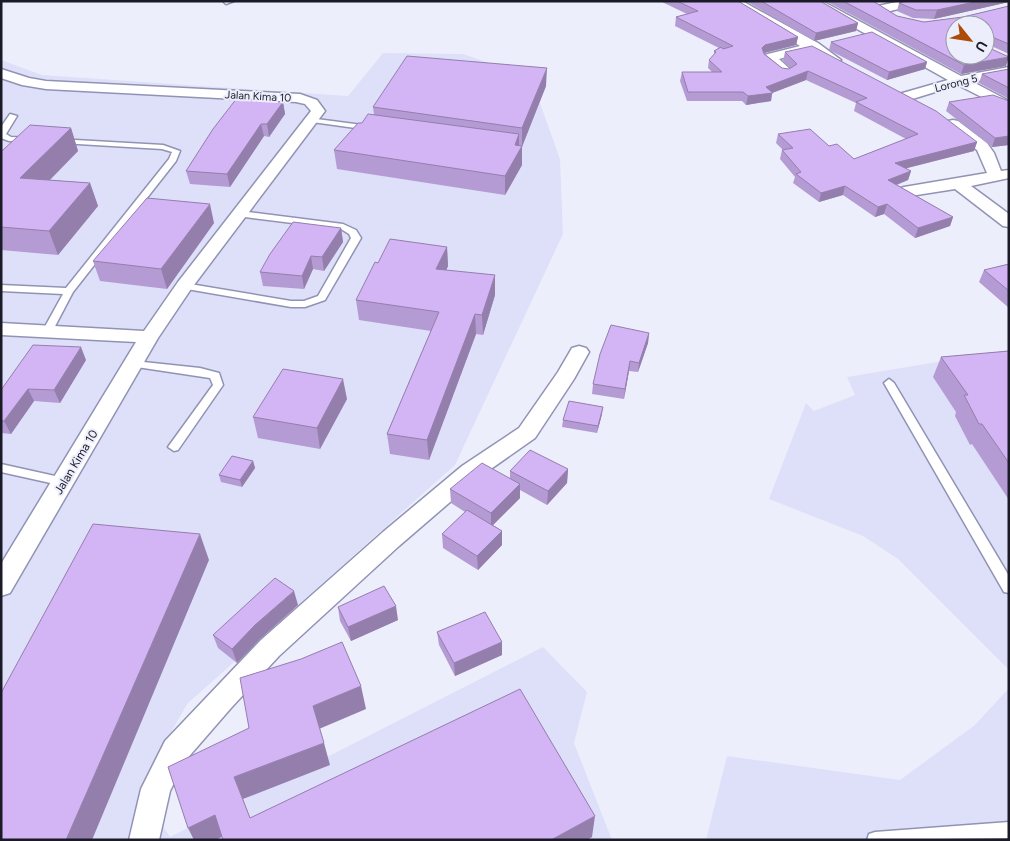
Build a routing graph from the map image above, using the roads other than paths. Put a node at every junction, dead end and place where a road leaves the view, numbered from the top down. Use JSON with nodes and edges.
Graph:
{"nodes":[{"id":1,"x":760,"y":1,"type":"edge"},
{"id":2,"x":812,"y":1,"type":"edge"},
{"id":3,"x":919,"y":1,"type":"edge"},
{"id":4,"x":737,"y":3,"type":"edge"},
{"id":5,"x":898,"y":18,"type":"edge"},
{"id":6,"x":872,"y":33,"type":"junction"},
{"id":7,"x":854,"y":37,"type":"edge"},
{"id":8,"x":828,"y":43,"type":"dead end"},
{"id":9,"x":811,"y":47,"type":"junction"},
{"id":10,"x":843,"y":64,"type":"edge"},
{"id":11,"x":786,"y":72,"type":"edge"},
{"id":12,"x":1009,"y":72,"type":"edge"},
{"id":13,"x":1,"y":73,"type":"edge"},
{"id":14,"x":961,"y":80,"type":"junction"},
{"id":15,"x":891,"y":91,"type":"edge"},
{"id":16,"x":904,"y":97,"type":"junction"},
{"id":17,"x":922,"y":106,"type":"edge"},
{"id":18,"x":1009,"y":107,"type":"edge"},
{"id":19,"x":939,"y":115,"type":"edge"},
{"id":20,"x":13,"y":116,"type":"dead end"},
{"id":21,"x":312,"y":120,"type":"junction"},
{"id":22,"x":381,"y":130,"type":"edge"},
{"id":23,"x":38,"y":140,"type":"edge"},
{"id":24,"x":48,"y":140,"type":"edge"},
{"id":25,"x":1002,"y":175,"type":"edge"},
{"id":26,"x":958,"y":184,"type":"junction"},
{"id":27,"x":904,"y":192,"type":"edge"},
{"id":28,"x":240,"y":214,"type":"junction"},
{"id":29,"x":1009,"y":222,"type":"edge"},
{"id":30,"x":184,"y":286,"type":"junction"},
{"id":31,"x":1,"y":288,"type":"edge"},
{"id":32,"x":69,"y":291,"type":"junction"},
{"id":33,"x":1,"y":328,"type":"edge"},
{"id":34,"x":47,"y":332,"type":"junction"},
{"id":35,"x":149,"y":337,"type":"junction"},
{"id":36,"x":579,"y":352,"type":"dead end"},
{"id":37,"x":134,"y":364,"type":"junction"},
{"id":38,"x":889,"y":383,"type":"dead end"},
{"id":39,"x":174,"y":447,"type":"dead end"},
{"id":40,"x":1,"y":468,"type":"edge"},
{"id":41,"x":64,"y":482,"type":"junction"},
{"id":42,"x":1,"y":586,"type":"edge"},
{"id":43,"x":1009,"y":588,"type":"edge"},
{"id":44,"x":1009,"y":830,"type":"edge"},
{"id":45,"x":144,"y":840,"type":"edge"},
{"id":46,"x":875,"y":840,"type":"edge"}],
"edges":[{"from":1,"to":4,"type":"street"},
{"from":2,"to":6,"type":"street"},
{"from":3,"to":5,"type":"street"},
{"from":4,"to":9,"type":"street"},
{"from":6,"to":7,"type":"street"},
{"from":6,"to":14,"type":"street"},
{"from":8,"to":9,"type":"street"},
{"from":9,"to":10,"type":"street"},
{"from":9,"to":11,"type":"street"},
{"from":12,"to":14,"type":"street","name":"Lorong 5"},
{"from":13,"to":21,"type":"street","name":"Jalan Kima 10"},
{"from":14,"to":16,"type":"street","name":"Lorong 5"},
{"from":14,"to":18,"type":"street"},
{"from":15,"to":16,"type":"street"},
{"from":16,"to":17,"type":"street"},
{"from":19,"to":25,"type":"street"},
{"from":20,"to":23,"type":"lane"},
{"from":21,"to":22,"type":"lane"},
{"from":21,"to":28,"type":"street","name":"Jalan Kima 10"},
{"from":24,"to":32,"type":"lane"},
{"from":25,"to":26,"type":"street"},
{"from":26,"to":27,"type":"street"},
{"from":26,"to":29,"type":"street"},
{"from":28,"to":30,"type":"street","name":"Jalan Kima 10"},
{"from":28,"to":30,"type":"lane"},
{"from":30,"to":35,"type":"street","name":"Jalan Kima 10"},
{"from":31,"to":32,"type":"lane"},
{"from":32,"to":34,"type":"lane"},
{"from":33,"to":34,"type":"street"},
{"from":34,"to":35,"type":"street"},
{"from":35,"to":37,"type":"street","name":"Jalan Kima 10"},
{"from":36,"to":45,"type":"street"},
{"from":37,"to":39,"type":"lane"},
{"from":37,"to":41,"type":"street","name":"Jalan Kima 10"},
{"from":38,"to":43,"type":"lane"},
{"from":40,"to":41,"type":"lane"},
{"from":41,"to":42,"type":"street","name":"Jalan Kima 10"},
{"from":44,"to":46,"type":"lane"}]}
